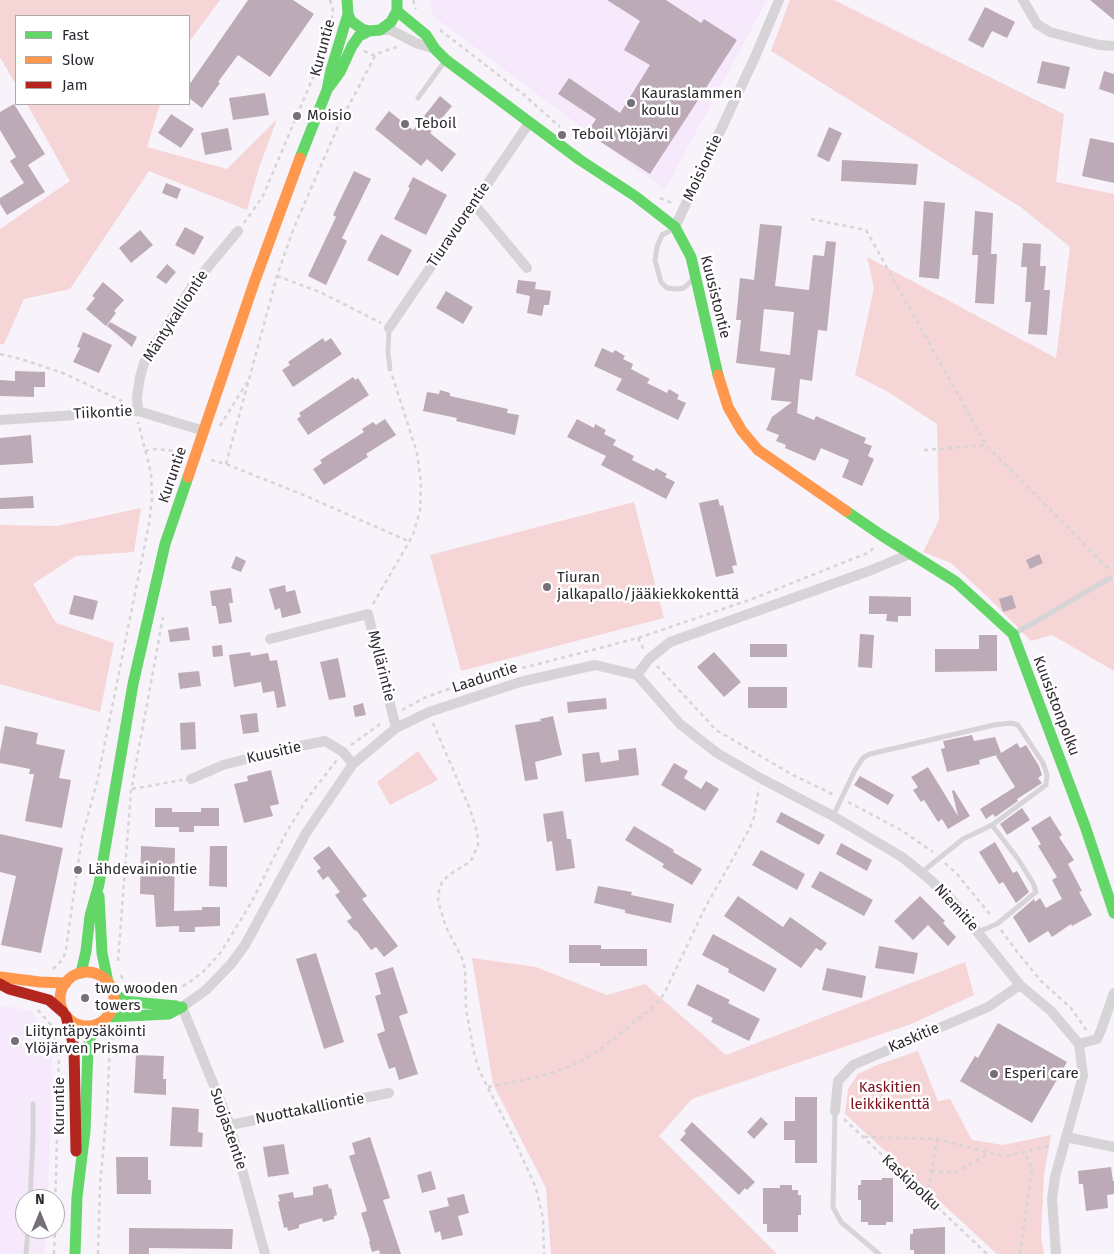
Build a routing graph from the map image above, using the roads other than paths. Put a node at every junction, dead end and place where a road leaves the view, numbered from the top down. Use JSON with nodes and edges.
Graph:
{"nodes":[{"id":1,"x":347,"y":0,"type":"edge"},
{"id":2,"x":779,"y":0,"type":"edge"},
{"id":3,"x":1023,"y":0,"type":"edge"},
{"id":4,"x":397,"y":5,"type":"edge"},
{"id":5,"x":348,"y":14,"type":"junction"},
{"id":6,"x":375,"y":30,"type":"junction"},
{"id":7,"x":1114,"y":46,"type":"edge"},
{"id":8,"x":435,"y":49,"type":"junction"},
{"id":9,"x":446,"y":60,"type":"junction"},
{"id":10,"x":327,"y":90,"type":"junction"},
{"id":11,"x":418,"y":98,"type":"dead end"},
{"id":12,"x":529,"y":123,"type":"junction"},
{"id":13,"x":474,"y":204,"type":"junction"},
{"id":14,"x":675,"y":227,"type":"junction"},
{"id":15,"x":238,"y":232,"type":"road end"},
{"id":16,"x":527,"y":268,"type":"dead end"},
{"id":17,"x":695,"y":278,"type":"junction"},
{"id":18,"x":389,"y":328,"type":"joint"},
{"id":19,"x":390,"y":369,"type":"road end"},
{"id":20,"x":137,"y":408,"type":"junction"},
{"id":21,"x":0,"y":420,"type":"edge"},
{"id":22,"x":204,"y":431,"type":"junction"},
{"id":23,"x":910,"y":554,"type":"junction"},
{"id":24,"x":1112,"y":576,"type":"edge"},
{"id":25,"x":1013,"y":634,"type":"junction"},
{"id":26,"x":270,"y":639,"type":"dead end"},
{"id":27,"x":637,"y":676,"type":"junction"},
{"id":28,"x":396,"y":728,"type":"junction"},
{"id":29,"x":353,"y":764,"type":"junction"},
{"id":30,"x":190,"y":778,"type":"road end"},
{"id":31,"x":833,"y":816,"type":"junction"},
{"id":32,"x":992,"y":824,"type":"junction"},
{"id":33,"x":921,"y":873,"type":"junction"},
{"id":34,"x":99,"y":884,"type":"junction"},
{"id":35,"x":1114,"y":914,"type":"edge"},
{"id":36,"x":978,"y":932,"type":"junction"},
{"id":37,"x":81,"y":973,"type":"junction"},
{"id":38,"x":0,"y":977,"type":"edge"},
{"id":39,"x":66,"y":983,"type":"junction"},
{"id":40,"x":0,"y":984,"type":"edge"},
{"id":41,"x":1020,"y":985,"type":"junction"},
{"id":42,"x":110,"y":986,"type":"junction"},
{"id":43,"x":1114,"y":993,"type":"edge"},
{"id":44,"x":182,"y":1007,"type":"junction"},
{"id":45,"x":64,"y":1014,"type":"junction"},
{"id":46,"x":103,"y":1021,"type":"junction"},
{"id":47,"x":1079,"y":1044,"type":"junction"},
{"id":48,"x":389,"y":1093,"type":"dead end"},
{"id":49,"x":33,"y":1104,"type":"dead end"},
{"id":50,"x":835,"y":1111,"type":"joint"},
{"id":51,"x":230,"y":1125,"type":"junction"},
{"id":52,"x":1065,"y":1141,"type":"junction"},
{"id":53,"x":1114,"y":1147,"type":"edge"},
{"id":54,"x":30,"y":1189,"type":"edge"},
{"id":55,"x":78,"y":1197,"type":"junction"},
{"id":56,"x":27,"y":1239,"type":"edge"},
{"id":57,"x":26,"y":1254,"type":"edge"},
{"id":58,"x":75,"y":1254,"type":"edge"},
{"id":59,"x":265,"y":1254,"type":"edge"},
{"id":60,"x":879,"y":1254,"type":"edge"},
{"id":61,"x":1056,"y":1254,"type":"edge"}],
"edges":[{"from":1,"to":5,"type":"main road"},
{"from":2,"to":14,"type":"street","name":"Moisiontie"},
{"from":3,"to":7,"type":"street"},
{"from":4,"to":6,"type":"main road","name":"Kuruntie"},
{"from":4,"to":8,"type":"main road","name":"Kuusistontie"},
{"from":5,"to":6,"type":"main road"},
{"from":5,"to":10,"type":"main road","name":"Kuruntie"},
{"from":6,"to":8,"type":"street","name":"Kuusistontie"},
{"from":6,"to":10,"type":"main road","name":"Kuruntie"},
{"from":8,"to":9,"type":"main road","name":"Kuusistontie"},
{"from":9,"to":11,"type":"lane"},
{"from":9,"to":12,"type":"main road","name":"Kuusistontie"},
{"from":10,"to":22,"type":"main road","name":"Kuruntie"},
{"from":12,"to":13,"type":"street","name":"Tiuravuorentie"},
{"from":12,"to":14,"type":"main road","name":"Kuusistontie"},
{"from":13,"to":16,"type":"street"},
{"from":13,"to":18,"type":"street","name":"Tiuravuorentie"},
{"from":14,"to":17,"type":"main road","name":"Kuusistontie"},
{"from":14,"to":17,"type":"lane"},
{"from":15,"to":20,"type":"street","name":"Mäntykalliontie"},
{"from":17,"to":23,"type":"main road","name":"Kuusistontie"},
{"from":18,"to":19,"type":"lane"},
{"from":20,"to":21,"type":"street","name":"Tiikontie"},
{"from":20,"to":22,"type":"street","name":"Tiikontie"},
{"from":22,"to":34,"type":"main road","name":"Kuruntie"},
{"from":23,"to":25,"type":"main road","name":"Kuusistonpolku"},
{"from":23,"to":27,"type":"street"},
{"from":24,"to":25,"type":"lane"},
{"from":25,"to":35,"type":"main road","name":"Kuusistonpolku"},
{"from":26,"to":28,"type":"street","name":"Myllärintie"},
{"from":27,"to":28,"type":"street","name":"Laaduntie"},
{"from":27,"to":31,"type":"street","name":"Niemitie"},
{"from":28,"to":29,"type":"street","name":"Laaduntie"},
{"from":29,"to":30,"type":"street","name":"Kuusitie"},
{"from":29,"to":44,"type":"street","name":"Laaduntie"},
{"from":31,"to":32,"type":"lane"},
{"from":31,"to":33,"type":"street","name":"Niemitie"},
{"from":32,"to":33,"type":"lane"},
{"from":32,"to":36,"type":"lane"},
{"from":33,"to":36,"type":"street","name":"Niemitie"},
{"from":34,"to":37,"type":"main road","name":"Kuruntie"},
{"from":34,"to":42,"type":"main road","name":"Kuruntie"},
{"from":36,"to":41,"type":"street","name":"Niemitie"},
{"from":37,"to":39,"type":"main road"},
{"from":37,"to":42,"type":"main road"},
{"from":38,"to":39,"type":"main road"},
{"from":39,"to":45,"type":"main road"},
{"from":40,"to":45,"type":"main road"},
{"from":41,"to":47,"type":"street","name":"Niemitie"},
{"from":41,"to":50,"type":"street","name":"Kaskitie"},
{"from":42,"to":44,"type":"main road"},
{"from":42,"to":46,"type":"main road"},
{"from":43,"to":47,"type":"street"},
{"from":44,"to":46,"type":"main road","name":"Laaduntie"},
{"from":44,"to":51,"type":"street","name":"Suojastentie"},
{"from":45,"to":46,"type":"main road"},
{"from":45,"to":55,"type":"main road","name":"Kuruntie"},
{"from":46,"to":55,"type":"main road","name":"Kuruntie"},
{"from":47,"to":52,"type":"street"},
{"from":48,"to":51,"type":"street","name":"Nuottakalliontie"},
{"from":49,"to":54,"type":"lane"},
{"from":50,"to":60,"type":"lane"},
{"from":51,"to":59,"type":"street","name":"Suojastentie"},
{"from":52,"to":53,"type":"street"},
{"from":52,"to":61,"type":"street"},
{"from":55,"to":58,"type":"main road","name":"Kuruntie"},
{"from":56,"to":57,"type":"lane"}]}
